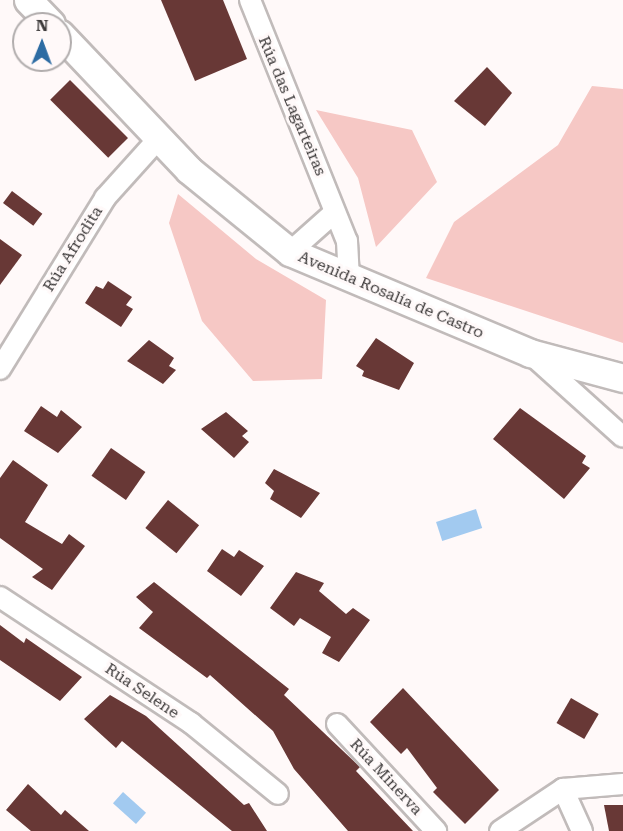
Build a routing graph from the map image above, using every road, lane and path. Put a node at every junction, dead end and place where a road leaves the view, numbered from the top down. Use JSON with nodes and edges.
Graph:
{"nodes":[{"id":1,"x":28,"y":0,"type":"edge"},
{"id":2,"x":250,"y":0,"type":"edge"},
{"id":3,"x":40,"y":12,"type":"edge"},
{"id":4,"x":72,"y":47,"type":"edge"},
{"id":5,"x":159,"y":138,"type":"junction"},
{"id":6,"x":334,"y":213,"type":"junction"},
{"id":7,"x":290,"y":252,"type":"junction"},
{"id":8,"x":349,"y":279,"type":"junction"},
{"id":9,"x":530,"y":353,"type":"junction"},
{"id":10,"x":2,"y":362,"type":"edge"},
{"id":11,"x":623,"y":378,"type":"edge"},
{"id":12,"x":623,"y":437,"type":"edge"},
{"id":13,"x":0,"y":597,"type":"edge"},
{"id":14,"x":337,"y":724,"type":"dead end"},
{"id":15,"x":623,"y":784,"type":"edge"},
{"id":16,"x":563,"y":789,"type":"junction"},
{"id":17,"x":278,"y":794,"type":"dead end"},
{"id":18,"x":436,"y":831,"type":"edge"},
{"id":19,"x":500,"y":831,"type":"edge"},
{"id":20,"x":582,"y":831,"type":"edge"}],
"edges":[{"from":1,"to":3,"type":"street"},
{"from":2,"to":6,"type":"street","name":"Rúa das Lagarteiras"},
{"from":4,"to":5,"type":"street","name":"Avenida Rosalía de Castro"},
{"from":5,"to":7,"type":"street","name":"Avenida Rosalía de Castro"},
{"from":5,"to":10,"type":"street","name":"Rúa Afrodita"},
{"from":6,"to":7,"type":"street"},
{"from":6,"to":8,"type":"street","name":"Rúa das Lagarteiras"},
{"from":7,"to":8,"type":"street","name":"Avenida Rosalía de Castro"},
{"from":8,"to":9,"type":"street","name":"Avenida Rosalía de Castro"},
{"from":9,"to":11,"type":"street","name":"Avenida Rosalía de Castro"},
{"from":9,"to":12,"type":"street"},
{"from":13,"to":17,"type":"street","name":"Rúa Selene"},
{"from":14,"to":18,"type":"street","name":"Rúa Minerva"},
{"from":15,"to":16,"type":"street"},
{"from":16,"to":19,"type":"street"},
{"from":16,"to":20,"type":"street"}]}
